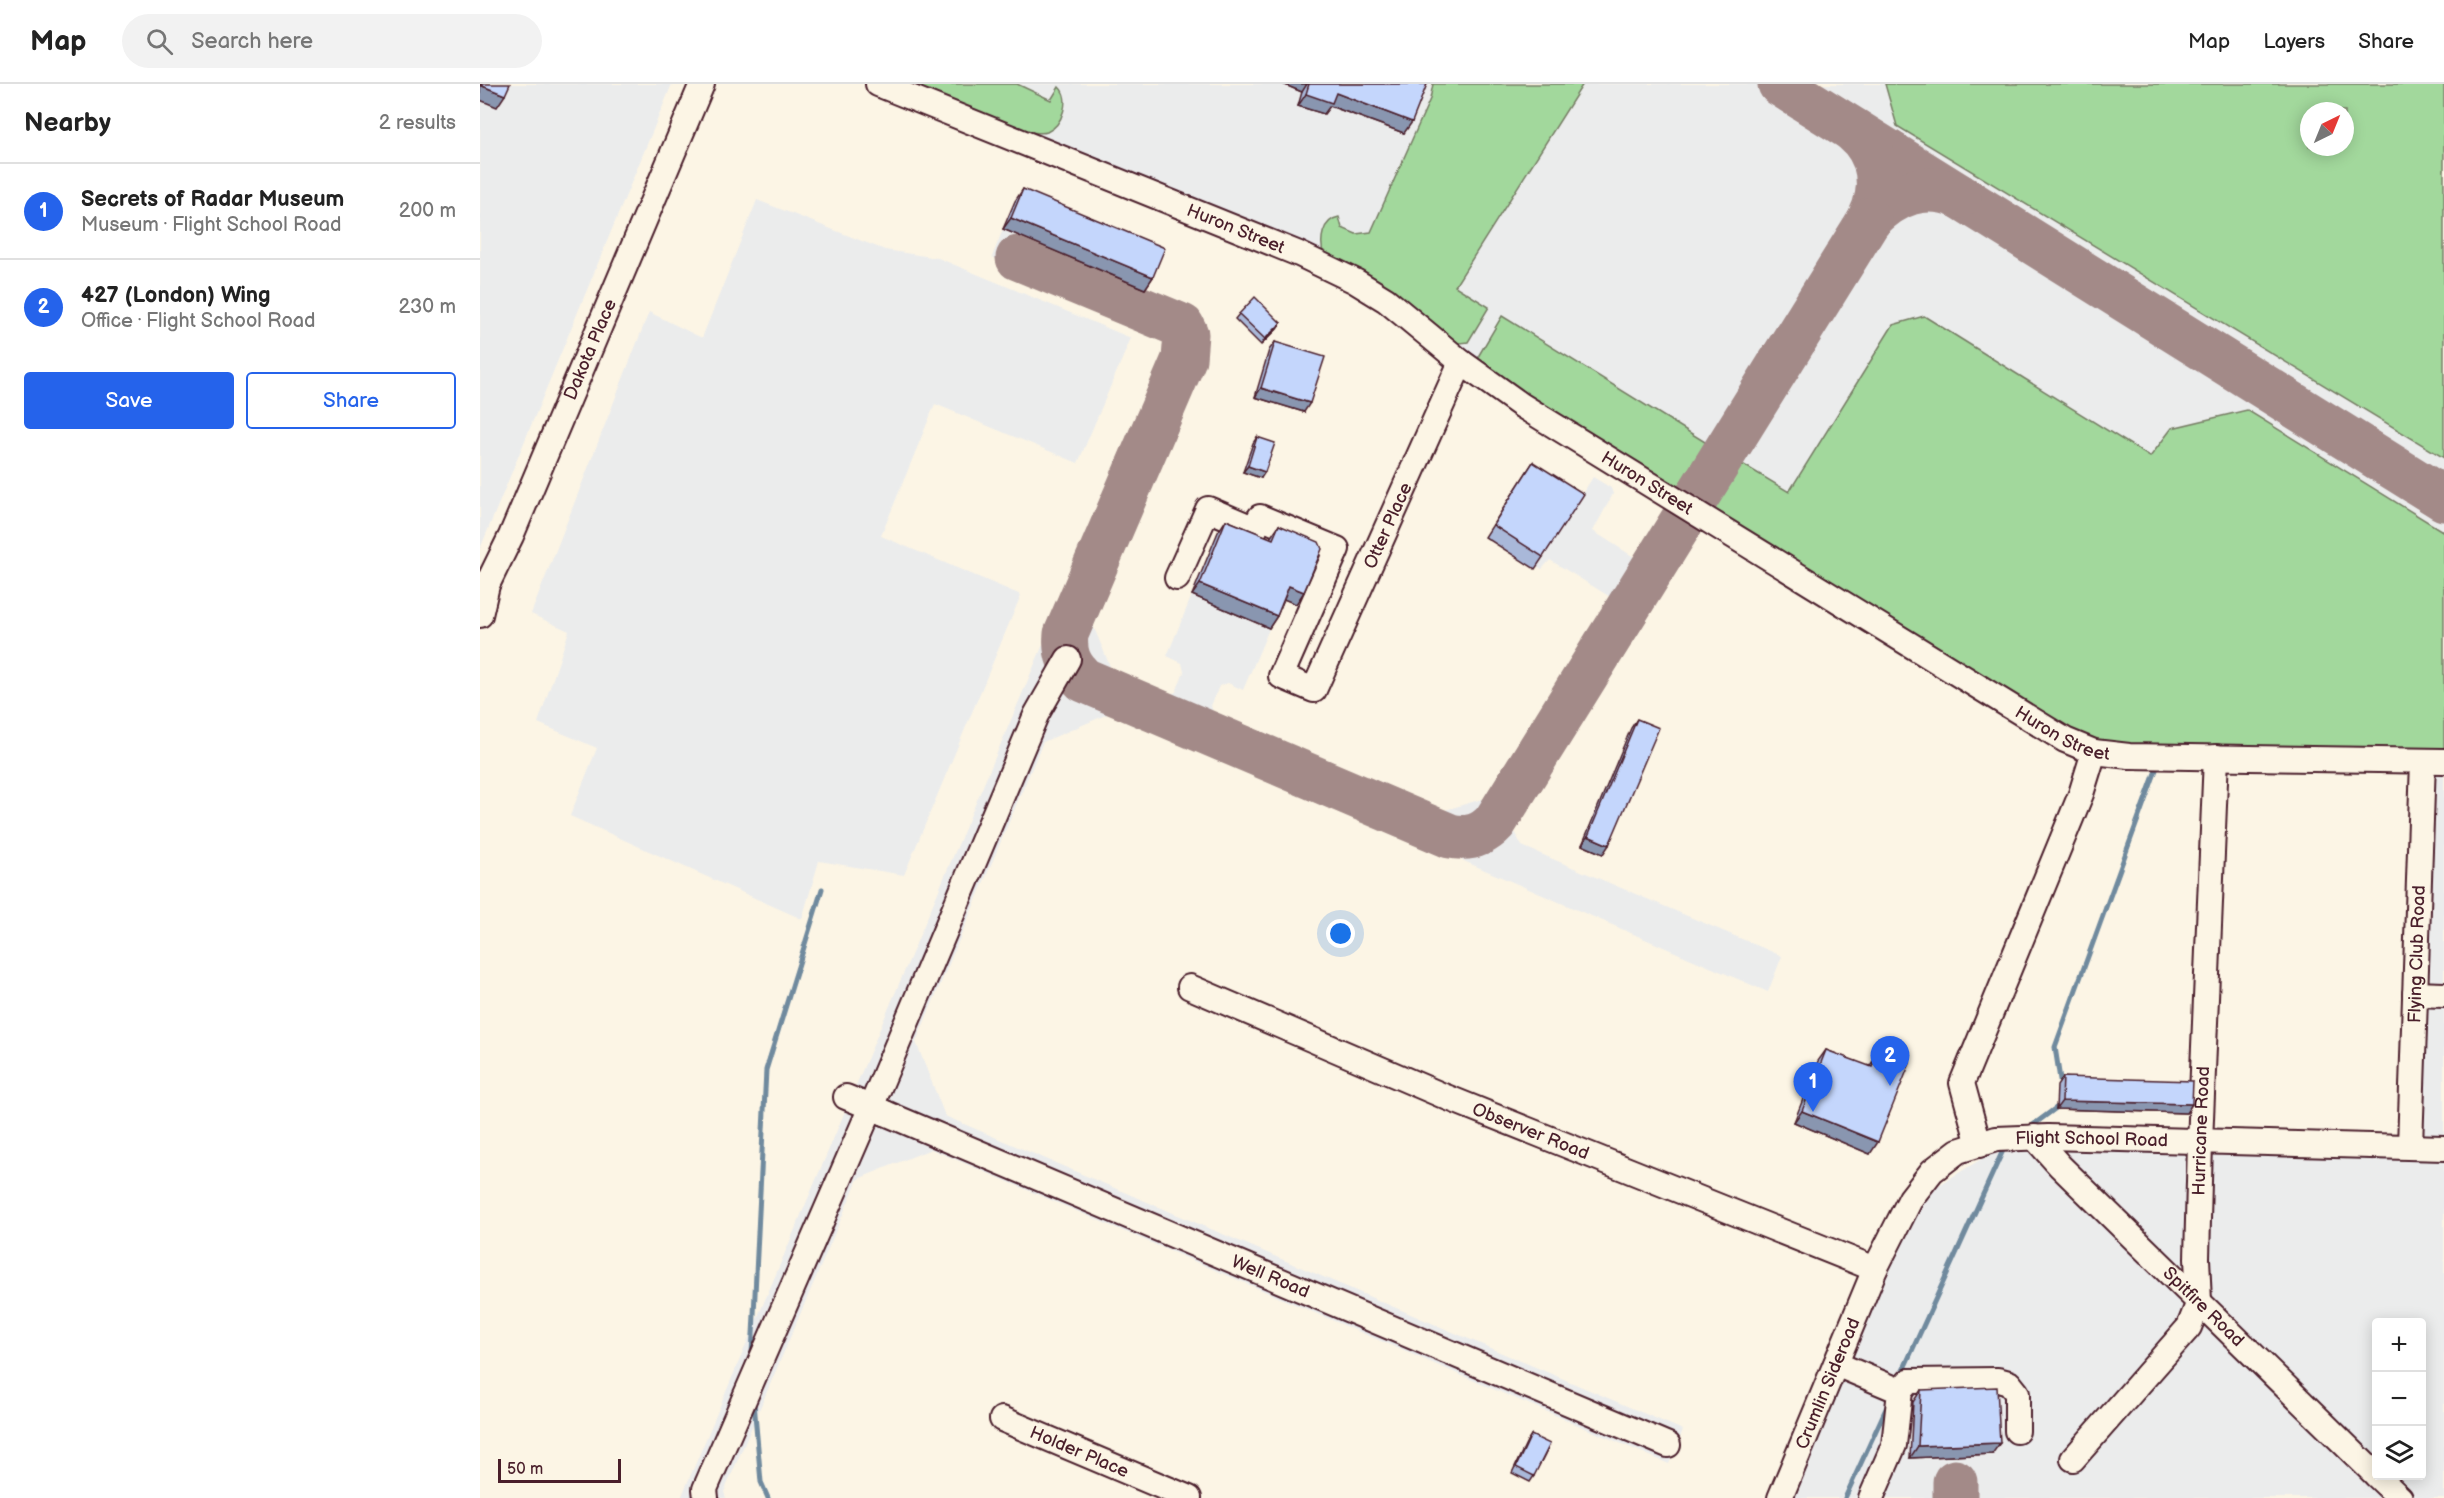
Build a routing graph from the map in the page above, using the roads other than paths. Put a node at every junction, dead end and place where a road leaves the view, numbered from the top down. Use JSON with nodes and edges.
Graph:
{"nodes":[{"id":1,"x":702,"y":84,"type":"edge"},
{"id":2,"x":878,"y":84,"type":"edge"},
{"id":3,"x":1461,"y":362,"type":"junction"},
{"id":4,"x":1337,"y":549,"type":"junction"},
{"id":5,"x":1371,"y":563,"type":"junction"},
{"id":6,"x":1177,"y":578,"type":"dead end"},
{"id":7,"x":1310,"y":610,"type":"junction"},
{"id":8,"x":480,"y":615,"type":"edge"},
{"id":9,"x":1344,"y":624,"type":"junction"},
{"id":10,"x":1068,"y":660,"type":"dead end"},
{"id":11,"x":2094,"y":752,"type":"junction"},
{"id":12,"x":2216,"y":757,"type":"junction"},
{"id":13,"x":2434,"y":761,"type":"edge"},
{"id":14,"x":1190,"y":987,"type":"dead end"},
{"id":15,"x":2415,"y":994,"type":"junction"},
{"id":16,"x":2444,"y":995,"type":"edge"},
{"id":17,"x":846,"y":1097,"type":"dead end"},
{"id":18,"x":938,"y":1135,"type":"junction"},
{"id":19,"x":2034,"y":1137,"type":"junction"},
{"id":20,"x":2200,"y":1143,"type":"junction"},
{"id":21,"x":1978,"y":1145,"type":"junction"},
{"id":22,"x":2410,"y":1146,"type":"junction"},
{"id":23,"x":2444,"y":1147,"type":"edge"},
{"id":24,"x":1875,"y":1269,"type":"junction"},
{"id":25,"x":1319,"y":1296,"type":"dead end"},
{"id":26,"x":2199,"y":1302,"type":"junction"},
{"id":27,"x":1836,"y":1364,"type":"junction"},
{"id":28,"x":1900,"y":1391,"type":"junction"},
{"id":29,"x":1002,"y":1419,"type":"dead end"},
{"id":30,"x":2017,"y":1431,"type":"dead end"},
{"id":31,"x":1668,"y":1445,"type":"dead end"},
{"id":32,"x":2073,"y":1459,"type":"dead end"},
{"id":33,"x":2372,"y":1470,"type":"edge"},
{"id":34,"x":2382,"y":1480,"type":"edge"},
{"id":35,"x":706,"y":1498,"type":"edge"},
{"id":36,"x":1189,"y":1498,"type":"edge"},
{"id":37,"x":1780,"y":1498,"type":"edge"},
{"id":38,"x":1871,"y":1498,"type":"edge"},
{"id":39,"x":2400,"y":1498,"type":"edge"}],
"edges":[{"from":1,"to":8,"type":"street","name":"Dakota Place"},
{"from":2,"to":3,"type":"street","name":"Huron Street"},
{"from":3,"to":5,"type":"street","name":"Otter Place"},
{"from":3,"to":11,"type":"street","name":"Huron Street"},
{"from":4,"to":5,"type":"street"},
{"from":4,"to":6,"type":"street"},
{"from":4,"to":7,"type":"street"},
{"from":5,"to":9,"type":"street","name":"Otter Place"},
{"from":7,"to":9,"type":"street"},
{"from":7,"to":9,"type":"street","name":"Otter Place"},
{"from":10,"to":18,"type":"street"},
{"from":11,"to":12,"type":"street","name":"Huron Street"},
{"from":11,"to":21,"type":"street"},
{"from":12,"to":13,"type":"street","name":"Huron Street"},
{"from":12,"to":20,"type":"street","name":"Hurricane Road"},
{"from":13,"to":15,"type":"street","name":"Flying Club Road"},
{"from":14,"to":24,"type":"street","name":"Observer Road"},
{"from":15,"to":16,"type":"street"},
{"from":15,"to":22,"type":"street","name":"Flying Club Road"},
{"from":17,"to":18,"type":"street"},
{"from":18,"to":25,"type":"street"},
{"from":18,"to":31,"type":"street","name":"Well Road"},
{"from":18,"to":35,"type":"street"},
{"from":19,"to":20,"type":"street","name":"Flight School Road"},
{"from":19,"to":21,"type":"street","name":"Flight School Road"},
{"from":19,"to":26,"type":"street","name":"Spitfire Road"},
{"from":20,"to":22,"type":"street","name":"Flight School Road"},
{"from":20,"to":26,"type":"street","name":"Hurricane Road"},
{"from":21,"to":24,"type":"street","name":"Flight School Road"},
{"from":22,"to":23,"type":"street","name":"Flight School Road"},
{"from":24,"to":27,"type":"street","name":"Crumlin Sideroad"},
{"from":26,"to":32,"type":"street","name":"Hurricane Road"},
{"from":26,"to":33,"type":"street","name":"Spitfire Road"},
{"from":27,"to":28,"type":"street"},
{"from":27,"to":37,"type":"street","name":"Crumlin Sideroad"},
{"from":28,"to":30,"type":"street"},
{"from":28,"to":38,"type":"street"},
{"from":29,"to":36,"type":"street","name":"Holder Place"},
{"from":34,"to":39,"type":"street","name":"Spitfire Road"}]}
